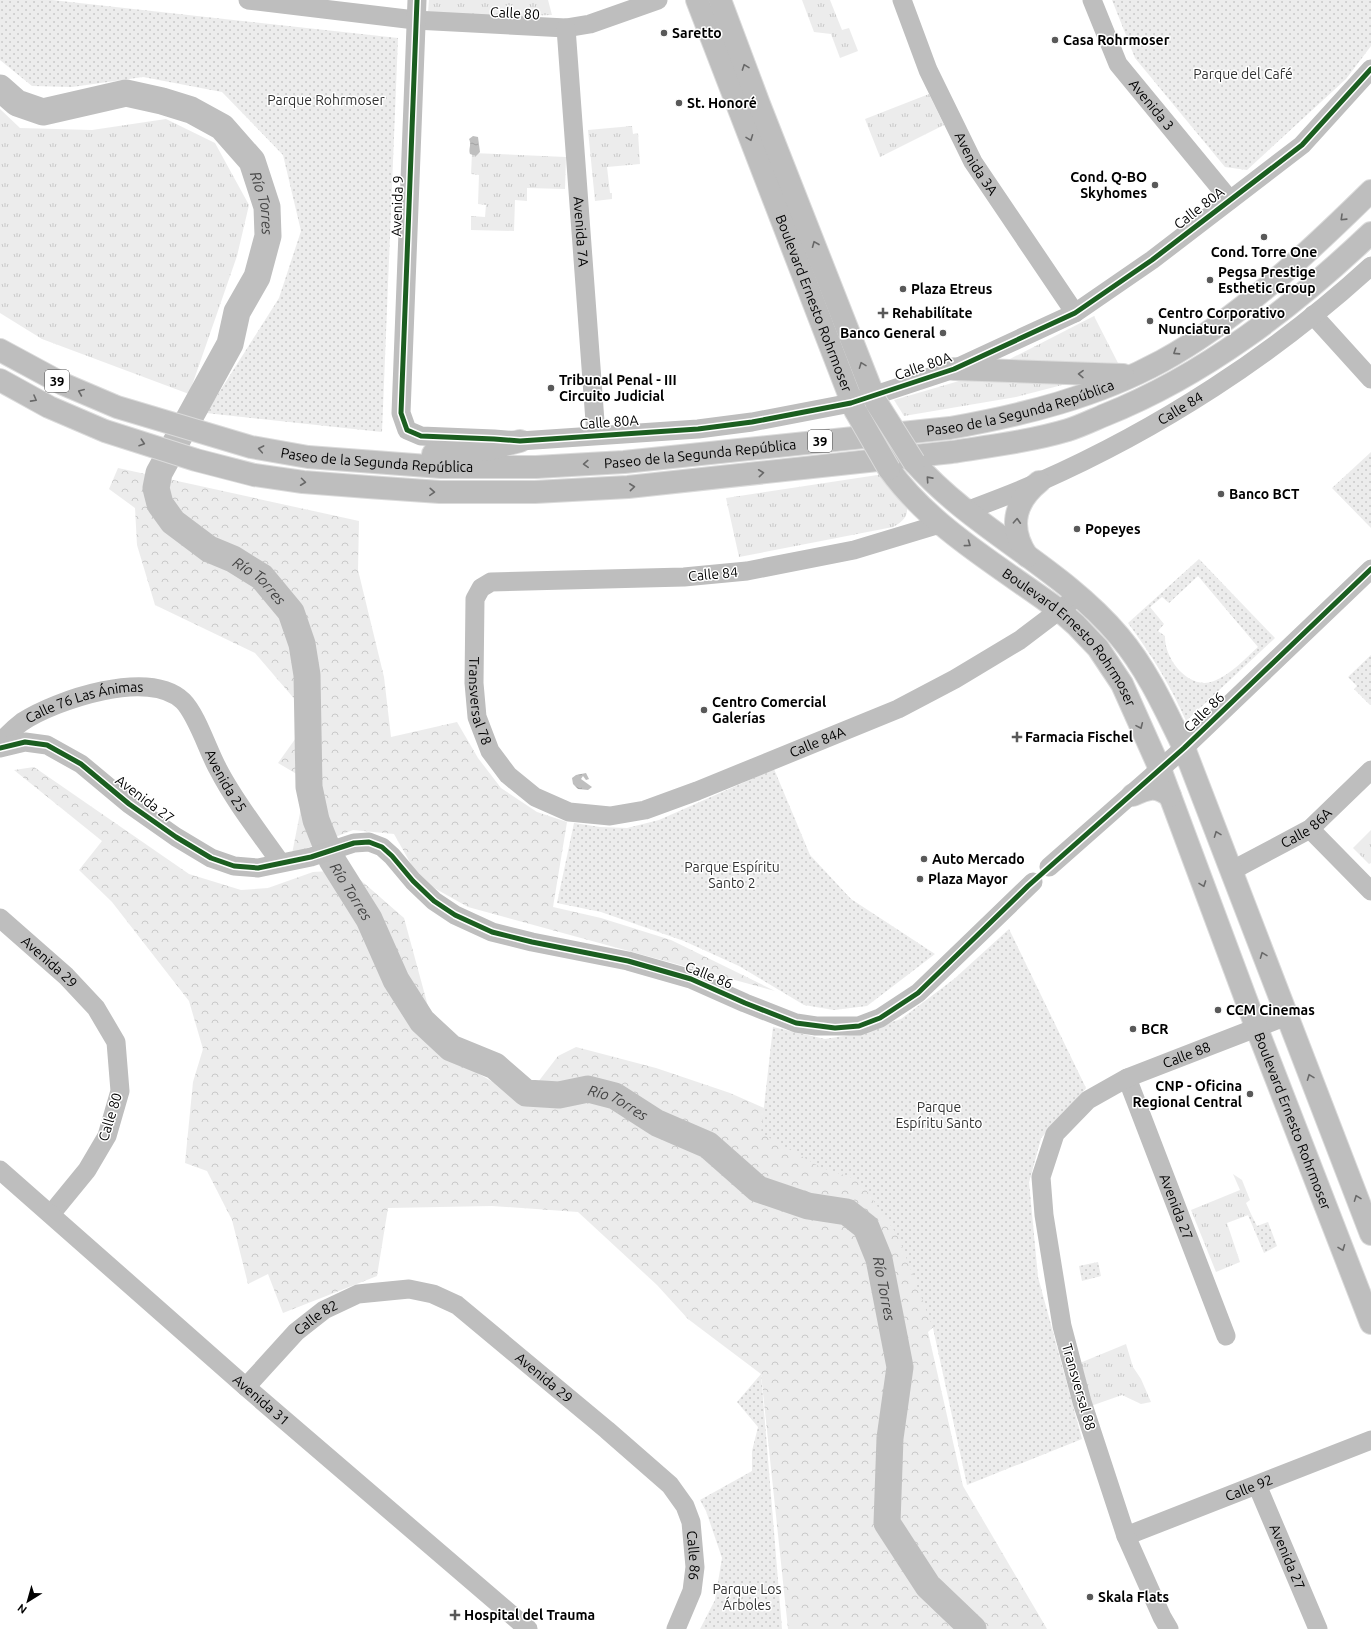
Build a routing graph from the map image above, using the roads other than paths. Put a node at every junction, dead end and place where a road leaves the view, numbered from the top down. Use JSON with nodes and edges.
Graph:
{"nodes":[{"id":1,"x":248,"y":0,"type":"edge"},
{"id":2,"x":417,"y":0,"type":"edge"},
{"id":3,"x":658,"y":0,"type":"edge"},
{"id":4,"x":697,"y":0,"type":"edge"},
{"id":5,"x":720,"y":0,"type":"edge"},
{"id":6,"x":902,"y":0,"type":"edge"},
{"id":7,"x":1092,"y":0,"type":"edge"},
{"id":8,"x":415,"y":20,"type":"junction"},
{"id":9,"x":566,"y":28,"type":"junction"},
{"id":10,"x":1371,"y":69,"type":"edge"},
{"id":11,"x":1371,"y":191,"type":"edge"},
{"id":12,"x":1230,"y":200,"type":"junction"},
{"id":13,"x":1371,"y":233,"type":"edge"},
{"id":14,"x":1371,"y":266,"type":"edge"},
{"id":15,"x":1075,"y":314,"type":"junction"},
{"id":16,"x":1313,"y":315,"type":"junction"},
{"id":17,"x":0,"y":350,"type":"edge"},
{"id":18,"x":954,"y":369,"type":"junction"},
{"id":19,"x":1134,"y":375,"type":"junction"},
{"id":20,"x":1371,"y":379,"type":"edge"},
{"id":21,"x":0,"y":380,"type":"edge"},
{"id":22,"x":875,"y":398,"type":"junction"},
{"id":23,"x":853,"y":406,"type":"junction"},
{"id":24,"x":401,"y":413,"type":"joint"},
{"id":25,"x":596,"y":435,"type":"junction"},
{"id":26,"x":520,"y":441,"type":"junction"},
{"id":27,"x":361,"y":461,"type":"junction"},
{"id":28,"x":891,"y":471,"type":"junction"},
{"id":29,"x":1039,"y":482,"type":"junction"},
{"id":30,"x":966,"y":511,"type":"junction"},
{"id":31,"x":940,"y":524,"type":"junction"},
{"id":32,"x":1028,"y":557,"type":"junction"},
{"id":33,"x":1371,"y":569,"type":"edge"},
{"id":34,"x":481,"y":588,"type":"joint"},
{"id":35,"x":1078,"y":596,"type":"junction"},
{"id":36,"x":1059,"y":610,"type":"junction"},
{"id":37,"x":177,"y":696,"type":"joint"},
{"id":38,"x":0,"y":743,"type":"edge"},
{"id":39,"x":0,"y":748,"type":"edge"},
{"id":40,"x":1184,"y":748,"type":"junction"},
{"id":41,"x":1160,"y":769,"type":"junction"},
{"id":42,"x":1371,"y":770,"type":"edge"},
{"id":43,"x":1133,"y":795,"type":"junction"},
{"id":44,"x":1170,"y":796,"type":"junction"},
{"id":45,"x":535,"y":797,"type":"joint"},
{"id":46,"x":1310,"y":829,"type":"junction"},
{"id":47,"x":311,"y":856,"type":"joint"},
{"id":48,"x":280,"y":862,"type":"junction"},
{"id":49,"x":1049,"y":868,"type":"dead end"},
{"id":50,"x":1231,"y":871,"type":"junction"},
{"id":51,"x":1033,"y":882,"type":"dead end"},
{"id":52,"x":1371,"y":891,"type":"edge"},
{"id":53,"x":0,"y":918,"type":"edge"},
{"id":54,"x":96,"y":1008,"type":"joint"},
{"id":55,"x":1287,"y":1016,"type":"junction"},
{"id":56,"x":1256,"y":1029,"type":"junction"},
{"id":57,"x":1127,"y":1078,"type":"junction"},
{"id":58,"x":1055,"y":1134,"type":"joint"},
{"id":59,"x":0,"y":1170,"type":"edge"},
{"id":60,"x":51,"y":1214,"type":"junction"},
{"id":61,"x":1371,"y":1234,"type":"edge"},
{"id":62,"x":409,"y":1289,"type":"joint"},
{"id":63,"x":1371,"y":1323,"type":"edge"},
{"id":64,"x":1226,"y":1336,"type":"dead end"},
{"id":65,"x":246,"y":1387,"type":"junction"},
{"id":66,"x":1371,"y":1440,"type":"edge"},
{"id":67,"x":670,"y":1485,"type":"joint"},
{"id":68,"x":1257,"y":1485,"type":"junction"},
{"id":69,"x":1126,"y":1536,"type":"junction"},
{"id":70,"x":527,"y":1628,"type":"edge"},
{"id":71,"x":676,"y":1629,"type":"edge"},
{"id":72,"x":1169,"y":1629,"type":"edge"},
{"id":73,"x":1318,"y":1629,"type":"edge"}],
"edges":[{"from":1,"to":8,"type":"street","name":"Calle 80"},
{"from":2,"to":8,"type":"street","name":"Avenida 9"},
{"from":3,"to":9,"type":"street","name":"Calle 80"},
{"from":4,"to":23,"type":"main road","name":"Boulevard Ernesto Rohrmoser","one_way":true},
{"from":22,"to":5,"type":"main road","name":"Boulevard Ernesto Rohrmoser","one_way":true},
{"from":6,"to":15,"type":"street","name":"Avenida 3A"},
{"from":7,"to":12,"type":"street","name":"Avenida 3"},
{"from":8,"to":9,"type":"street","name":"Calle 80"},
{"from":8,"to":24,"type":"street","name":"Avenida 9"},
{"from":9,"to":25,"type":"street","name":"Avenida 7A"},
{"from":10,"to":12,"type":"street","name":"Calle 80A"},
{"from":11,"to":19,"type":"main road","name":"Paseo de la Segunda República","number":"39","one_way":true},
{"from":12,"to":15,"type":"street","name":"Calle 80A"},
{"from":21,"to":13,"type":"main road","name":"Paseo de la Segunda República","number":"39","one_way":true},
{"from":14,"to":16,"type":"street","name":"Calle 84"},
{"from":15,"to":18,"type":"street","name":"Calle 80A"},
{"from":16,"to":20,"type":"street"},
{"from":16,"to":29,"type":"street","name":"Calle 84"},
{"from":27,"to":17,"type":"main road","name":"Paseo de la Segunda República","number":"39","one_way":true},
{"from":19,"to":18,"type":"main road","one_way":true},
{"from":18,"to":22,"type":"street","name":"Calle 80A"},
{"from":19,"to":27,"type":"main road","name":"Paseo de la Segunda República","number":"39","one_way":true},
{"from":22,"to":23,"type":"street","name":"Calle 80A"},
{"from":30,"to":22,"type":"main road","name":"Boulevard Ernesto Rohrmoser","one_way":true,"bridge":true},
{"from":23,"to":25,"type":"street","name":"Calle 80A"},
{"from":23,"to":28,"type":"main road","name":"Boulevard Ernesto Rohrmoser","bridge":true},
{"from":24,"to":26,"type":"street","name":"Calle 80A"},
{"from":25,"to":26,"type":"street","name":"Calle 80A"},
{"from":26,"to":27,"type":"main road"},
{"from":28,"to":30,"type":"main road"},
{"from":28,"to":31,"type":"main road","name":"Boulevard Ernesto Rohrmoser"},
{"from":29,"to":30,"type":"street","name":"Calle 84"},
{"from":32,"to":29,"type":"main road","one_way":true},
{"from":30,"to":32,"type":"main road","name":"Boulevard Ernesto Rohrmoser"},
{"from":31,"to":34,"type":"street","name":"Calle 84"},
{"from":31,"to":36,"type":"main road","name":"Boulevard Ernesto Rohrmoser","one_way":true},
{"from":32,"to":35,"type":"main road","name":"Boulevard Ernesto Rohrmoser"},
{"from":33,"to":40,"type":"street","name":"Calle 86"},
{"from":34,"to":45,"type":"street","name":"Transversal 78"},
{"from":35,"to":36,"type":"street","name":"Calle 84A"},
{"from":35,"to":40,"type":"main road","name":"Boulevard Ernesto Rohrmoser"},
{"from":36,"to":41,"type":"main road","name":"Boulevard Ernesto Rohrmoser","one_way":true},
{"from":36,"to":45,"type":"street","name":"Calle 84A"},
{"from":37,"to":38,"type":"street","name":"Calle 76 Las Ánimas"},
{"from":37,"to":48,"type":"street","name":"Avenida 25"},
{"from":39,"to":48,"type":"street","name":"Avenida 27"},
{"from":40,"to":41,"type":"street","name":"Calle 86"},
{"from":50,"to":40,"type":"main road","name":"Boulevard Ernesto Rohrmoser","one_way":true},
{"from":41,"to":43,"type":"street","name":"Calle 86"},
{"from":41,"to":44,"type":"main road","name":"Boulevard Ernesto Rohrmoser"},
{"from":42,"to":46,"type":"street","name":"Calle 86A"},
{"from":43,"to":44,"type":"main road"},
{"from":43,"to":49,"type":"street","name":"Calle 86"},
{"from":44,"to":56,"type":"main road","name":"Boulevard Ernesto Rohrmoser","one_way":true},
{"from":46,"to":50,"type":"street","name":"Calle 86A"},
{"from":46,"to":52,"type":"street"},
{"from":47,"to":48,"type":"street","name":"Avenida 27"},
{"from":47,"to":51,"type":"street","name":"Calle 86"},
{"from":55,"to":50,"type":"main road","name":"Boulevard Ernesto Rohrmoser","one_way":true},
{"from":53,"to":54,"type":"street","name":"Avenida 29"},
{"from":54,"to":60,"type":"street","name":"Calle 80"},
{"from":55,"to":56,"type":"street","name":"Calle 88"},
{"from":61,"to":55,"type":"main road","name":"Boulevard Ernesto Rohrmoser","one_way":true},
{"from":56,"to":57,"type":"street","name":"Calle 88"},
{"from":56,"to":63,"type":"main road","name":"Boulevard Ernesto Rohrmoser","one_way":true},
{"from":57,"to":58,"type":"street","name":"Calle 88"},
{"from":57,"to":64,"type":"street","name":"Avenida 27"},
{"from":58,"to":69,"type":"street","name":"Transversal 88"},
{"from":59,"to":60,"type":"street","name":"Avenida 31"},
{"from":60,"to":65,"type":"street","name":"Avenida 31"},
{"from":62,"to":65,"type":"street","name":"Calle 82"},
{"from":62,"to":67,"type":"street","name":"Avenida 29"},
{"from":65,"to":70,"type":"street","name":"Avenida 31"},
{"from":66,"to":68,"type":"street","name":"Calle 92"},
{"from":67,"to":71,"type":"street","name":"Calle 86"},
{"from":68,"to":69,"type":"street","name":"Calle 92"},
{"from":68,"to":73,"type":"street","name":"Avenida 27"},
{"from":69,"to":72,"type":"street","name":"Transversal 88"}]}
